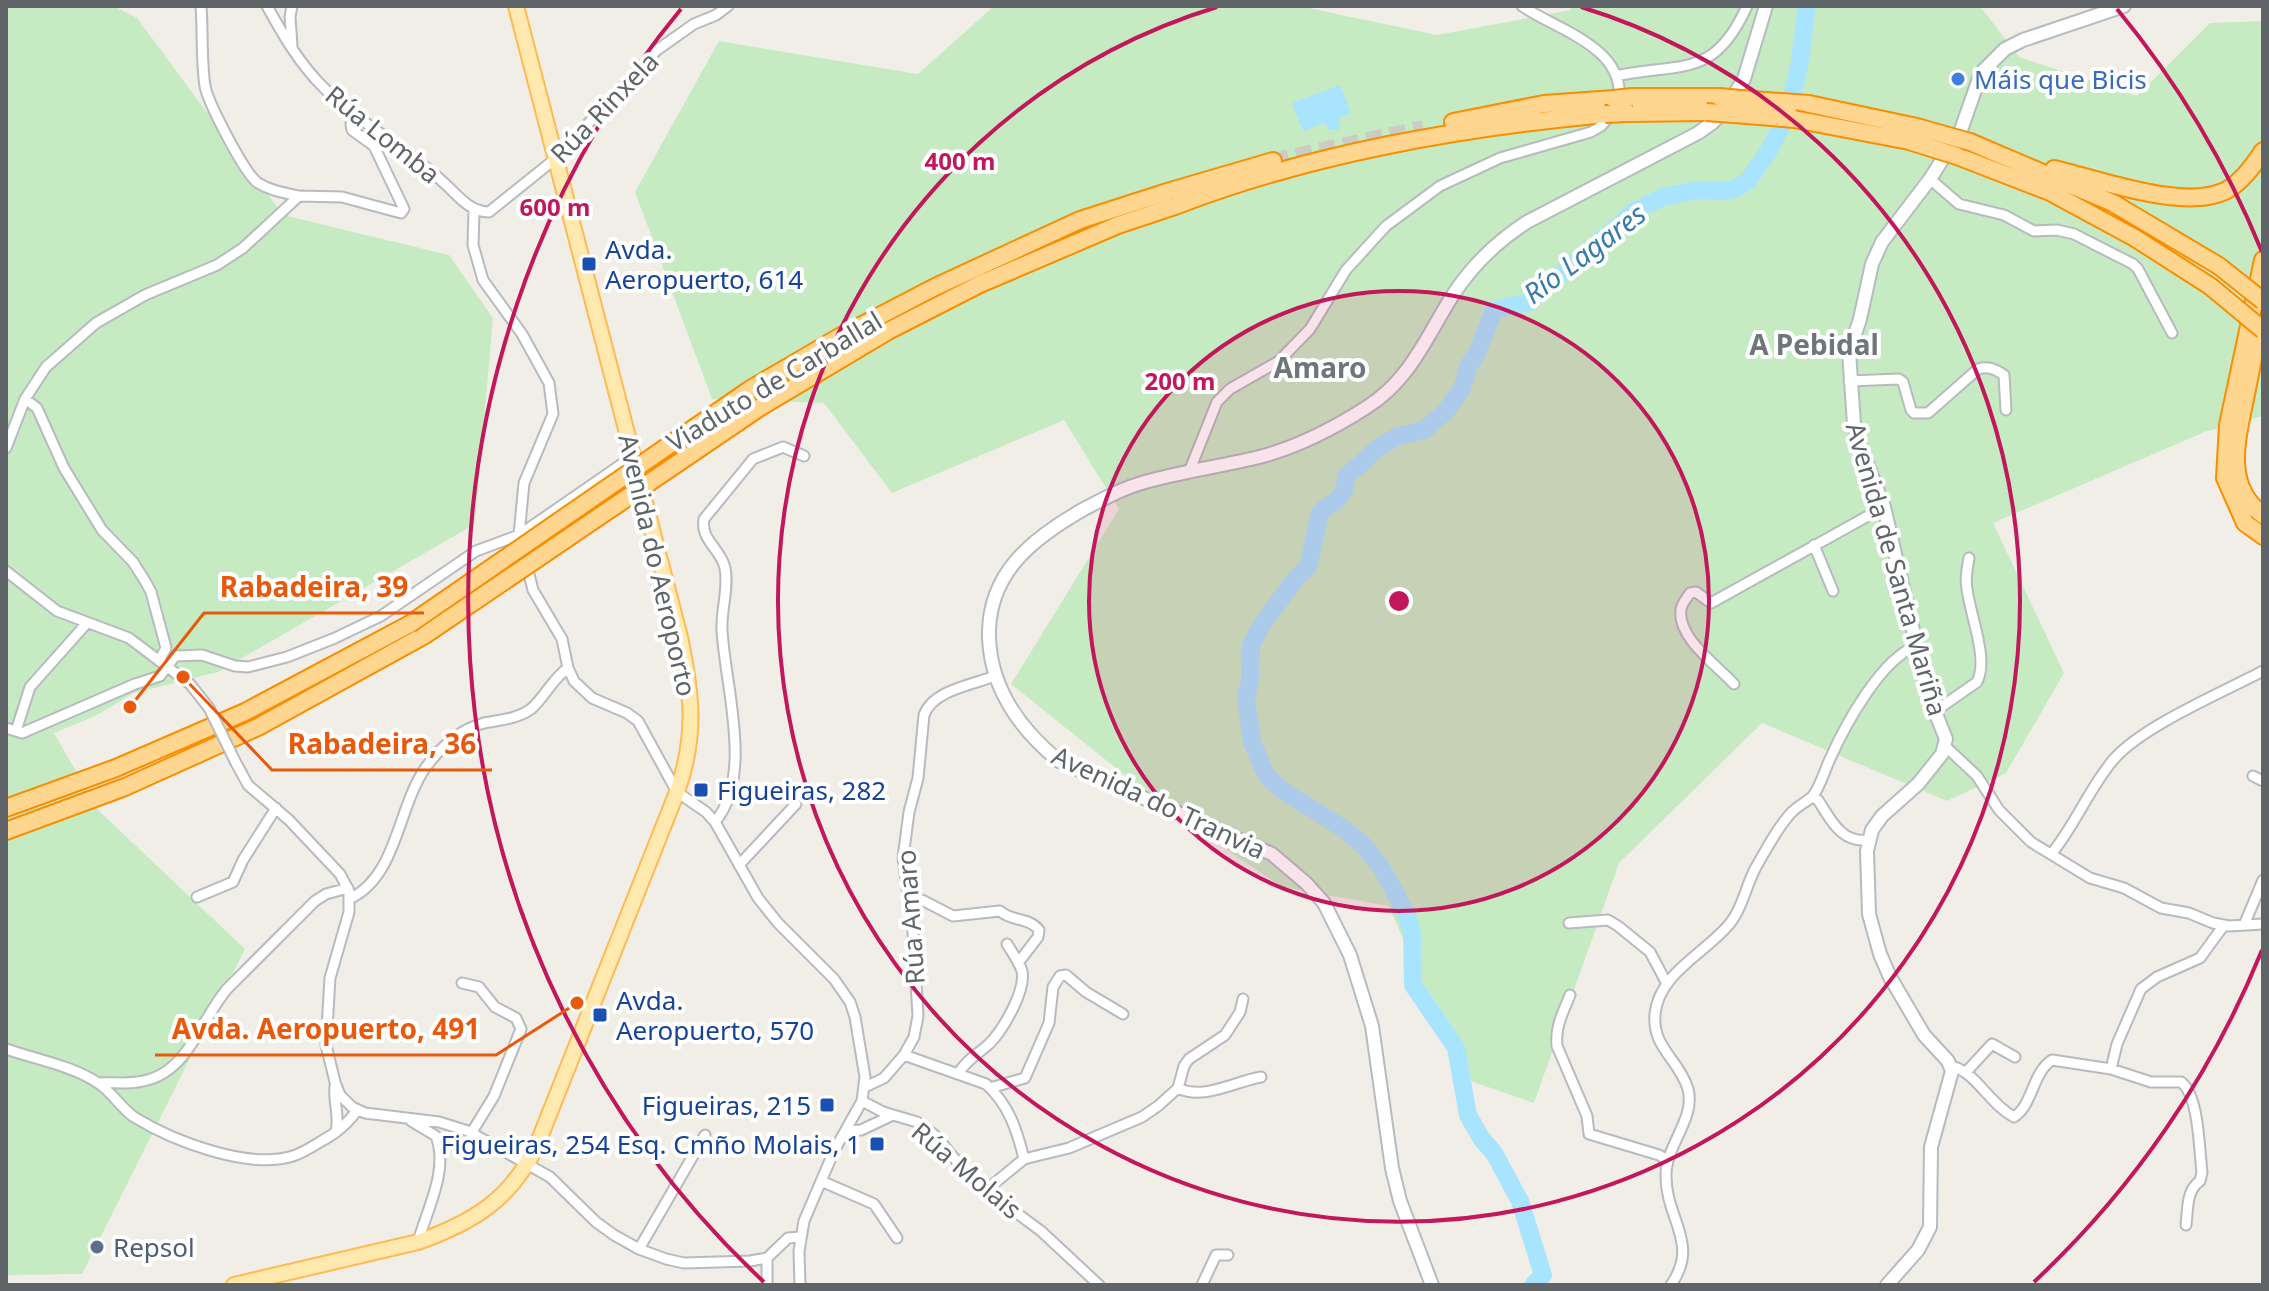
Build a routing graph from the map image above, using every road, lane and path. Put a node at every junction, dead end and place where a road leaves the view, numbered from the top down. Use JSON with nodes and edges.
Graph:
{"nodes":[{"id":1,"x":201,"y":6,"type":"edge"},
{"id":2,"x":267,"y":6,"type":"edge"},
{"id":3,"x":292,"y":6,"type":"edge"},
{"id":4,"x":516,"y":6,"type":"edge"},
{"id":5,"x":728,"y":6,"type":"edge"},
{"id":6,"x":1522,"y":6,"type":"edge"},
{"id":7,"x":1747,"y":6,"type":"edge"},
{"id":8,"x":1766,"y":6,"type":"edge"},
{"id":9,"x":2124,"y":6,"type":"edge"},
{"id":10,"x":293,"y":53,"type":"junction"},
{"id":11,"x":1619,"y":97,"type":"junction"},
{"id":12,"x":355,"y":115,"type":"junction"},
{"id":13,"x":1423,"y":128,"type":"tunnel mouth"},
{"id":14,"x":2263,"y":151,"type":"edge"},
{"id":15,"x":555,"y":159,"type":"junction"},
{"id":16,"x":2017,"y":160,"type":"junction"},
{"id":17,"x":1273,"y":161,"type":"tunnel mouth"},
{"id":18,"x":1930,"y":179,"type":"junction"},
{"id":19,"x":299,"y":196,"type":"junction"},
{"id":20,"x":1171,"y":199,"type":"junction"},
{"id":21,"x":478,"y":212,"type":"junction"},
{"id":22,"x":2263,"y":260,"type":"edge"},
{"id":23,"x":2263,"y":301,"type":"edge"},
{"id":24,"x":2263,"y":312,"type":"edge"},
{"id":25,"x":2263,"y":330,"type":"edge"},
{"id":26,"x":2172,"y":333,"type":"dead end"},
{"id":27,"x":1849,"y":381,"type":"junction"},
{"id":28,"x":25,"y":399,"type":"junction"},
{"id":29,"x":2006,"y":410,"type":"dead end"},
{"id":30,"x":6,"y":448,"type":"edge"},
{"id":31,"x":804,"y":456,"type":"dead end"},
{"id":32,"x":632,"y":457,"type":"junction"},
{"id":33,"x":1189,"y":472,"type":"junction"},
{"id":34,"x":1884,"y":507,"type":"junction"},
{"id":35,"x":2263,"y":515,"type":"edge"},
{"id":36,"x":519,"y":535,"type":"junction"},
{"id":37,"x":2263,"y":536,"type":"edge"},
{"id":38,"x":1814,"y":545,"type":"junction"},
{"id":39,"x":1969,"y":558,"type":"dead end"},
{"id":40,"x":6,"y":571,"type":"edge"},
{"id":41,"x":1833,"y":591,"type":"dead end"},
{"id":42,"x":87,"y":623,"type":"junction"},
{"id":43,"x":1916,"y":646,"type":"junction"},
{"id":44,"x":163,"y":664,"type":"junction"},
{"id":45,"x":568,"y":668,"type":"junction"},
{"id":46,"x":2263,"y":671,"type":"edge"},
{"id":47,"x":995,"y":676,"type":"junction"},
{"id":48,"x":1734,"y":684,"type":"dead end"},
{"id":49,"x":1934,"y":712,"type":"junction"},
{"id":50,"x":11,"y":729,"type":"edge"},
{"id":51,"x":1945,"y":746,"type":"junction"},
{"id":52,"x":2253,"y":776,"type":"dead end"},
{"id":53,"x":2263,"y":781,"type":"edge"},
{"id":54,"x":677,"y":792,"type":"junction"},
{"id":55,"x":1812,"y":797,"type":"junction"},
{"id":56,"x":796,"y":804,"type":"dead end"},
{"id":57,"x":6,"y":808,"type":"edge"},
{"id":58,"x":276,"y":808,"type":"junction"},
{"id":59,"x":715,"y":822,"type":"junction"},
{"id":60,"x":6,"y":831,"type":"edge"},
{"id":61,"x":1868,"y":840,"type":"junction"},
{"id":62,"x":2052,"y":853,"type":"junction"},
{"id":63,"x":739,"y":865,"type":"junction"},
{"id":64,"x":2263,"y":880,"type":"edge"},
{"id":65,"x":350,"y":893,"type":"junction"},
{"id":66,"x":197,"y":897,"type":"dead end"},
{"id":67,"x":909,"y":899,"type":"junction"},
{"id":68,"x":1569,"y":923,"type":"dead end"},
{"id":69,"x":2263,"y":924,"type":"edge"},
{"id":70,"x":2224,"y":925,"type":"junction"},
{"id":71,"x":2244,"y":925,"type":"junction"},
{"id":72,"x":1007,"y":944,"type":"dead end"},
{"id":73,"x":1018,"y":963,"type":"junction"},
{"id":74,"x":462,"y":983,"type":"dead end"},
{"id":75,"x":1667,"y":984,"type":"junction"},
{"id":76,"x":1570,"y":995,"type":"dead end"},
{"id":77,"x":1243,"y":999,"type":"dead end"},
{"id":78,"x":1123,"y":1014,"type":"dead end"},
{"id":79,"x":6,"y":1049,"type":"edge"},
{"id":80,"x":904,"y":1055,"type":"junction"},
{"id":81,"x":2015,"y":1057,"type":"dead end"},
{"id":82,"x":1950,"y":1066,"type":"junction"},
{"id":83,"x":2111,"y":1069,"type":"junction"},
{"id":84,"x":1967,"y":1071,"type":"junction"},
{"id":85,"x":958,"y":1074,"type":"junction"},
{"id":86,"x":1261,"y":1077,"type":"dead end"},
{"id":87,"x":335,"y":1082,"type":"junction"},
{"id":88,"x":98,"y":1083,"type":"junction"},
{"id":89,"x":865,"y":1087,"type":"junction"},
{"id":90,"x":990,"y":1088,"type":"junction"},
{"id":91,"x":1178,"y":1088,"type":"junction"},
{"id":92,"x":862,"y":1101,"type":"junction"},
{"id":93,"x":357,"y":1110,"type":"junction"},
{"id":94,"x":893,"y":1115,"type":"junction"},
{"id":95,"x":409,"y":1119,"type":"junction"},
{"id":96,"x":847,"y":1131,"type":"junction"},
{"id":97,"x":336,"y":1132,"type":"junction"},
{"id":98,"x":472,"y":1132,"type":"junction"},
{"id":99,"x":705,"y":1135,"type":"dead end"},
{"id":100,"x":1024,"y":1159,"type":"junction"},
{"id":101,"x":1667,"y":1160,"type":"junction"},
{"id":102,"x":528,"y":1163,"type":"junction"},
{"id":103,"x":821,"y":1181,"type":"junction"},
{"id":104,"x":985,"y":1191,"type":"junction"},
{"id":105,"x":2186,"y":1225,"type":"dead end"},
{"id":106,"x":800,"y":1237,"type":"junction"},
{"id":107,"x":897,"y":1238,"type":"dead end"},
{"id":108,"x":418,"y":1242,"type":"junction"},
{"id":109,"x":639,"y":1249,"type":"junction"},
{"id":110,"x":1228,"y":1255,"type":"dead end"},
{"id":111,"x":767,"y":1258,"type":"junction"},
{"id":112,"x":234,"y":1285,"type":"edge"},
{"id":113,"x":767,"y":1285,"type":"edge"},
{"id":114,"x":800,"y":1285,"type":"edge"},
{"id":115,"x":1099,"y":1285,"type":"edge"},
{"id":116,"x":1202,"y":1285,"type":"edge"},
{"id":117,"x":1432,"y":1285,"type":"edge"},
{"id":118,"x":1671,"y":1285,"type":"edge"},
{"id":119,"x":1887,"y":1285,"type":"edge"}],
"edges":[{"from":1,"to":19,"type":"street"},
{"from":2,"to":10,"type":"street","name":"Rúa Lomba"},
{"from":3,"to":10,"type":"street"},
{"from":4,"to":15,"type":"main road","name":"Avenida do Aeroporto"},
{"from":5,"to":15,"type":"street","name":"Rúa Rinxela"},
{"from":6,"to":11,"type":"street"},
{"from":7,"to":11,"type":"street"},
{"from":8,"to":33,"type":"main road","name":"Avenida do Tranvia"},
{"from":9,"to":18,"type":"main road","name":"Avenida de Santa Mariña"},
{"from":10,"to":12,"type":"street","name":"Rúa Lomba"},
{"from":11,"to":13,"type":"highway"},
{"from":11,"to":16,"type":"highway","bridge":true},
{"from":11,"to":20,"type":"highway"},
{"from":11,"to":25,"type":"highway","bridge":true},
{"from":11,"to":33,"type":"street"},
{"from":12,"to":19,"type":"street"},
{"from":12,"to":21,"type":"street","name":"Rúa Lomba"},
{"from":14,"to":16,"type":"highway"},
{"from":15,"to":21,"type":"street","name":"Rúa Rinxela"},
{"from":15,"to":32,"type":"main road","name":"Avenida do Aeroporto"},
{"from":16,"to":23,"type":"highway","bridge":true},
{"from":17,"to":20,"type":"highway"},
{"from":18,"to":26,"type":"street"},
{"from":18,"to":27,"type":"main road","name":"Avenida de Santa Mariña"},
{"from":19,"to":28,"type":"street"},
{"from":20,"to":57,"type":"highway","name":"Viaduto de Carballal","bridge":true},
{"from":20,"to":60,"type":"highway","name":"Viaduto de Carballal","bridge":true},
{"from":21,"to":36,"type":"street"},
{"from":22,"to":37,"type":"highway"},
{"from":24,"to":35,"type":"highway"},
{"from":27,"to":29,"type":"street"},
{"from":27,"to":34,"type":"main road","name":"Avenida de Santa Mariña"},
{"from":28,"to":30,"type":"street"},
{"from":28,"to":44,"type":"street"},
{"from":31,"to":59,"type":"street"},
{"from":32,"to":36,"type":"street"},
{"from":32,"to":54,"type":"main road","name":"Avenida do Aeroporto"},
{"from":33,"to":47,"type":"main road","name":"Avenida do Tranvia"},
{"from":34,"to":38,"type":"street"},
{"from":34,"to":43,"type":"main road","name":"Avenida de Santa Mariña"},
{"from":36,"to":44,"type":"street"},
{"from":36,"to":45,"type":"street"},
{"from":38,"to":41,"type":"street"},
{"from":38,"to":48,"type":"street"},
{"from":39,"to":49,"type":"street"},
{"from":40,"to":42,"type":"street"},
{"from":42,"to":44,"type":"street"},
{"from":42,"to":50,"type":"street"},
{"from":43,"to":49,"type":"main road","name":"Avenida de Santa Mariña"},
{"from":43,"to":55,"type":"street"},
{"from":44,"to":50,"type":"street"},
{"from":44,"to":58,"type":"street","bridge":true},
{"from":45,"to":54,"type":"street"},
{"from":45,"to":65,"type":"street"},
{"from":46,"to":62,"type":"street"},
{"from":47,"to":67,"type":"street","name":"Rúa Amaro"},
{"from":47,"to":117,"type":"main road","name":"Avenida do Tranvia"},
{"from":49,"to":51,"type":"main road","name":"Avenida de Santa Mariña"},
{"from":51,"to":61,"type":"main road","name":"Avenida de Santa Mariña"},
{"from":51,"to":62,"type":"street"},
{"from":52,"to":53,"type":"street"},
{"from":54,"to":59,"type":"street"},
{"from":54,"to":102,"type":"main road","name":"Avenida do Aeroporto"},
{"from":55,"to":61,"type":"street"},
{"from":55,"to":75,"type":"street"},
{"from":56,"to":63,"type":"street"},
{"from":58,"to":65,"type":"street"},
{"from":58,"to":66,"type":"street"},
{"from":59,"to":63,"type":"street"},
{"from":61,"to":82,"type":"main road"},
{"from":62,"to":70,"type":"street"},
{"from":63,"to":89,"type":"street"},
{"from":64,"to":71,"type":"street"},
{"from":65,"to":87,"type":"street"},
{"from":65,"to":88,"type":"street"},
{"from":67,"to":73,"type":"street"},
{"from":67,"to":80,"type":"street","name":"Rúa Amaro"},
{"from":68,"to":75,"type":"street"},
{"from":69,"to":71,"type":"street"},
{"from":70,"to":71,"type":"street"},
{"from":70,"to":83,"type":"street"},
{"from":72,"to":73,"type":"street"},
{"from":73,"to":85,"type":"street"},
{"from":74,"to":98,"type":"street"},
{"from":75,"to":101,"type":"street"},
{"from":76,"to":101,"type":"street"},
{"from":77,"to":91,"type":"street"},
{"from":78,"to":90,"type":"street"},
{"from":79,"to":88,"type":"street"},
{"from":80,"to":85,"type":"street"},
{"from":80,"to":89,"type":"street","name":"Rúa Amaro"},
{"from":81,"to":84,"type":"street"},
{"from":82,"to":84,"type":"street"},
{"from":82,"to":119,"type":"main road"},
{"from":83,"to":84,"type":"street"},
{"from":83,"to":105,"type":"street"},
{"from":85,"to":90,"type":"street"},
{"from":86,"to":91,"type":"street"},
{"from":87,"to":93,"type":"street"},
{"from":87,"to":97,"type":"street"},
{"from":88,"to":97,"type":"street"},
{"from":89,"to":92,"type":"street"},
{"from":90,"to":100,"type":"street"},
{"from":91,"to":100,"type":"street"},
{"from":92,"to":94,"type":"street","name":"Rúa Molais"},
{"from":92,"to":96,"type":"street"},
{"from":93,"to":95,"type":"street"},
{"from":93,"to":97,"type":"street"},
{"from":94,"to":96,"type":"street"},
{"from":94,"to":104,"type":"street","name":"Rúa Molais"},
{"from":95,"to":98,"type":"street"},
{"from":95,"to":108,"type":"street"},
{"from":96,"to":103,"type":"street"},
{"from":98,"to":102,"type":"street"},
{"from":99,"to":109,"type":"street"},
{"from":100,"to":104,"type":"street"},
{"from":101,"to":118,"type":"street"},
{"from":102,"to":108,"type":"main road","name":"Avenida do Aeroporto"},
{"from":102,"to":109,"type":"street"},
{"from":103,"to":106,"type":"street"},
{"from":103,"to":107,"type":"street"},
{"from":104,"to":115,"type":"street","name":"Rúa Molais"},
{"from":106,"to":111,"type":"street"},
{"from":106,"to":114,"type":"street"},
{"from":108,"to":112,"type":"main road","name":"Avenida do Aeroporto"},
{"from":109,"to":111,"type":"street"},
{"from":110,"to":116,"type":"street"},
{"from":111,"to":113,"type":"street"}]}
